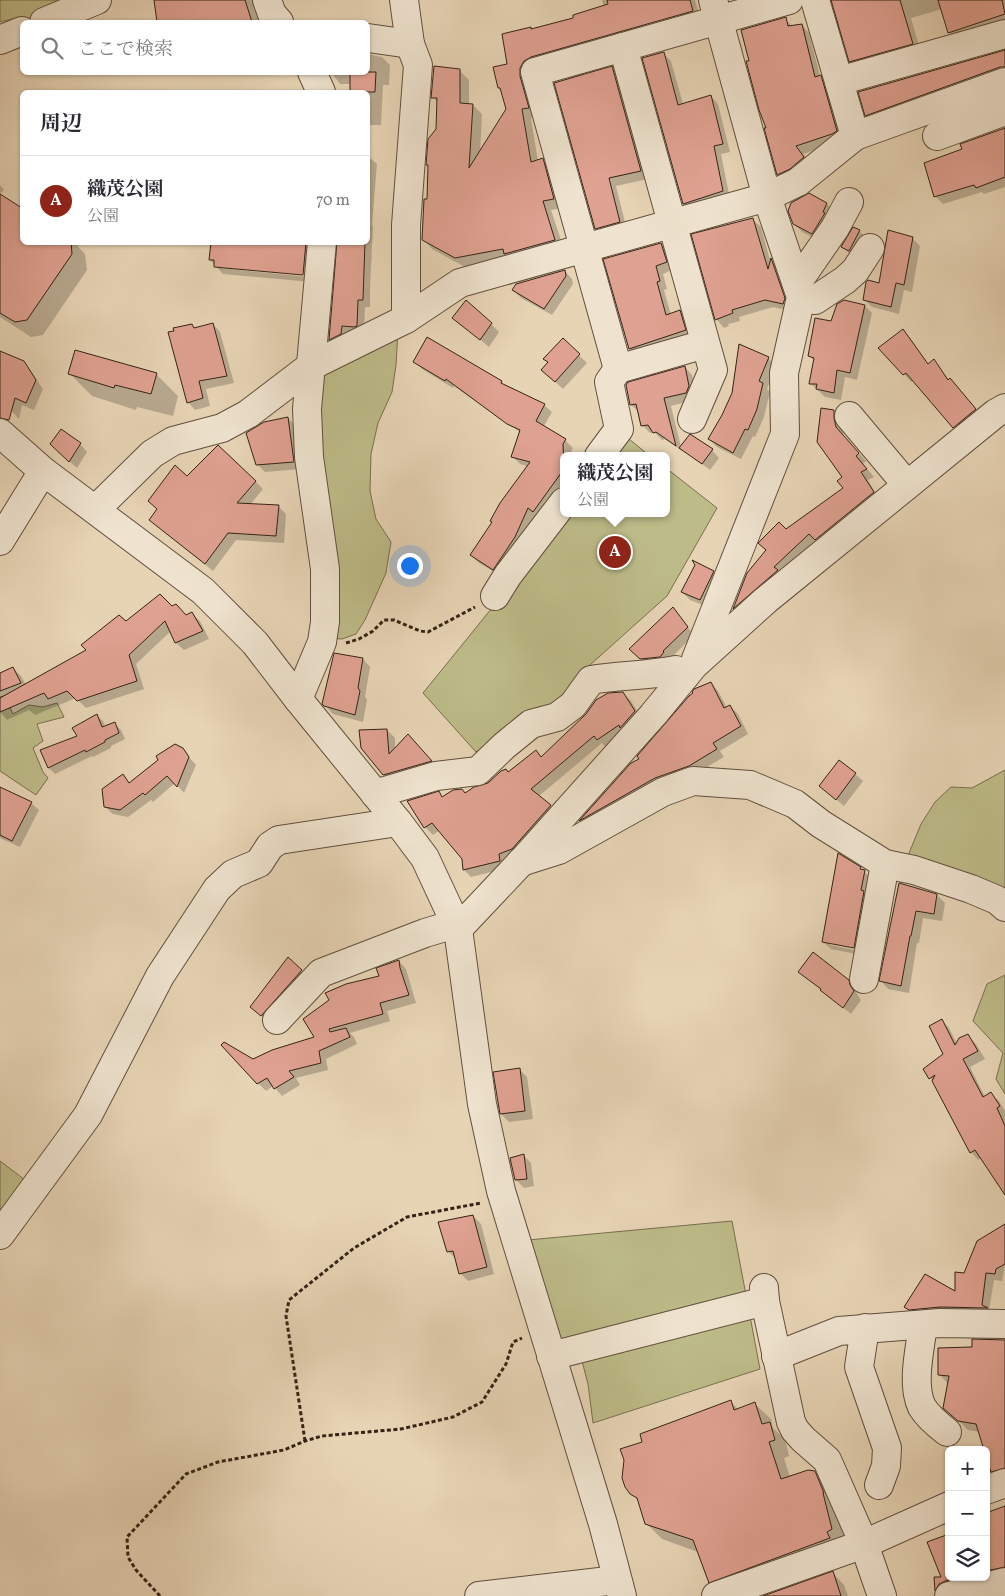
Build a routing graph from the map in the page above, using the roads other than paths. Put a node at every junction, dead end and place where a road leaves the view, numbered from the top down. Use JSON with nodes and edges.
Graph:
{"nodes":[{"id":1,"x":97,"y":0,"type":"edge"},
{"id":2,"x":267,"y":0,"type":"edge"},
{"id":3,"x":404,"y":0,"type":"edge"},
{"id":4,"x":789,"y":0,"type":"edge"},
{"id":5,"x":815,"y":0,"type":"edge"},
{"id":6,"x":716,"y":10,"type":"edge"},
{"id":7,"x":49,"y":20,"type":"edge"},
{"id":8,"x":277,"y":20,"type":"edge"},
{"id":9,"x":20,"y":33,"type":"edge"},
{"id":10,"x":1005,"y":34,"type":"edge"},
{"id":11,"x":370,"y":38,"type":"edge"},
{"id":12,"x":0,"y":40,"type":"edge"},
{"id":13,"x":410,"y":44,"type":"junction"},
{"id":14,"x":623,"y":47,"type":"junction"},
{"id":15,"x":313,"y":75,"type":"edge"},
{"id":16,"x":839,"y":81,"type":"junction"},
{"id":17,"x":1005,"y":82,"type":"edge"},
{"id":18,"x":320,"y":90,"type":"edge"},
{"id":19,"x":1005,"y":111,"type":"edge"},
{"id":20,"x":855,"y":136,"type":"junction"},
{"id":21,"x":937,"y":136,"type":"dead end"},
{"id":22,"x":767,"y":197,"type":"junction"},
{"id":23,"x":849,"y":202,"type":"dead end"},
{"id":24,"x":672,"y":224,"type":"junction"},
{"id":25,"x":322,"y":245,"type":"edge"},
{"id":26,"x":870,"y":248,"type":"dead end"},
{"id":27,"x":584,"y":249,"type":"junction"},
{"id":28,"x":799,"y":290,"type":"junction"},
{"id":29,"x":406,"y":319,"type":"junction"},
{"id":30,"x":706,"y":344,"type":"junction"},
{"id":31,"x":310,"y":366,"type":"junction"},
{"id":32,"x":618,"y":369,"type":"junction"},
{"id":33,"x":1005,"y":408,"type":"edge"},
{"id":34,"x":849,"y":416,"type":"dead end"},
{"id":35,"x":692,"y":419,"type":"dead end"},
{"id":36,"x":4,"y":443,"type":"edge"},
{"id":37,"x":601,"y":452,"type":"edge"},
{"id":38,"x":43,"y":471,"type":"junction"},
{"id":39,"x":907,"y":486,"type":"junction"},
{"id":40,"x":560,"y":507,"type":"edge"},
{"id":41,"x":96,"y":509,"type":"junction"},
{"id":42,"x":0,"y":541,"type":"edge"},
{"id":43,"x":495,"y":596,"type":"road end"},
{"id":44,"x":689,"y":671,"type":"junction"},
{"id":45,"x":298,"y":698,"type":"junction"},
{"id":46,"x":376,"y":794,"type":"junction"},
{"id":47,"x":398,"y":822,"type":"junction"},
{"id":48,"x":521,"y":862,"type":"junction"},
{"id":49,"x":885,"y":864,"type":"junction"},
{"id":50,"x":1005,"y":907,"type":"edge"},
{"id":51,"x":457,"y":926,"type":"junction"},
{"id":52,"x":864,"y":979,"type":"dead end"},
{"id":53,"x":277,"y":1020,"type":"dead end"},
{"id":54,"x":0,"y":1236,"type":"edge"},
{"id":55,"x":1005,"y":1324,"type":"edge"},
{"id":56,"x":923,"y":1325,"type":"junction"},
{"id":57,"x":865,"y":1328,"type":"junction"},
{"id":58,"x":551,"y":1356,"type":"junction"},
{"id":59,"x":776,"y":1356,"type":"junction"},
{"id":60,"x":947,"y":1432,"type":"dead end"},
{"id":61,"x":1005,"y":1483,"type":"edge"},
{"id":62,"x":879,"y":1485,"type":"dead end"},
{"id":63,"x":990,"y":1489,"type":"edge"},
{"id":64,"x":945,"y":1508,"type":"edge"},
{"id":65,"x":864,"y":1544,"type":"junction"},
{"id":66,"x":1005,"y":1582,"type":"edge"},
{"id":67,"x":620,"y":1588,"type":"edge"},
{"id":68,"x":479,"y":1596,"type":"edge"},
{"id":69,"x":716,"y":1596,"type":"edge"},
{"id":70,"x":882,"y":1596,"type":"edge"},
{"id":71,"x":950,"y":1596,"type":"edge"}],
"edges":[{"from":1,"to":7,"type":"street"},
{"from":2,"to":8,"type":"street"},
{"from":3,"to":13,"type":"street"},
{"from":4,"to":6,"type":"street"},
{"from":5,"to":16,"type":"street"},
{"from":6,"to":14,"type":"street"},
{"from":6,"to":22,"type":"street"},
{"from":9,"to":12,"type":"street"},
{"from":10,"to":16,"type":"street"},
{"from":11,"to":13,"type":"street"},
{"from":13,"to":29,"type":"street"},
{"from":14,"to":24,"type":"street"},
{"from":14,"to":27,"type":"street"},
{"from":15,"to":18,"type":"street"},
{"from":16,"to":20,"type":"street"},
{"from":17,"to":20,"type":"street"},
{"from":19,"to":21,"type":"street"},
{"from":20,"to":22,"type":"street"},
{"from":22,"to":24,"type":"street"},
{"from":22,"to":28,"type":"street"},
{"from":23,"to":28,"type":"street"},
{"from":24,"to":27,"type":"street"},
{"from":24,"to":30,"type":"street"},
{"from":25,"to":31,"type":"street"},
{"from":26,"to":28,"type":"street"},
{"from":27,"to":29,"type":"street"},
{"from":27,"to":32,"type":"street"},
{"from":28,"to":44,"type":"street"},
{"from":29,"to":31,"type":"street"},
{"from":30,"to":32,"type":"street"},
{"from":30,"to":35,"type":"street"},
{"from":31,"to":41,"type":"street"},
{"from":31,"to":45,"type":"street"},
{"from":32,"to":37,"type":"street"},
{"from":33,"to":39,"type":"street"},
{"from":34,"to":39,"type":"street"},
{"from":36,"to":38,"type":"street"},
{"from":38,"to":41,"type":"street"},
{"from":38,"to":42,"type":"street"},
{"from":39,"to":44,"type":"street"},
{"from":40,"to":43,"type":"street"},
{"from":41,"to":45,"type":"street"},
{"from":44,"to":46,"type":"street"},
{"from":44,"to":48,"type":"street"},
{"from":45,"to":46,"type":"street"},
{"from":46,"to":47,"type":"street"},
{"from":47,"to":51,"type":"street"},
{"from":47,"to":54,"type":"street"},
{"from":48,"to":49,"type":"street"},
{"from":48,"to":51,"type":"street"},
{"from":49,"to":50,"type":"street"},
{"from":49,"to":52,"type":"street"},
{"from":51,"to":53,"type":"street"},
{"from":51,"to":58,"type":"street"},
{"from":55,"to":56,"type":"street"},
{"from":56,"to":57,"type":"street"},
{"from":56,"to":60,"type":"street"},
{"from":57,"to":59,"type":"street"},
{"from":57,"to":62,"type":"street"},
{"from":58,"to":59,"type":"street"},
{"from":58,"to":67,"type":"street"},
{"from":59,"to":65,"type":"street"},
{"from":61,"to":63,"type":"street"},
{"from":64,"to":65,"type":"street"},
{"from":65,"to":69,"type":"street"},
{"from":65,"to":70,"type":"street"},
{"from":66,"to":71,"type":"street"},
{"from":67,"to":68,"type":"street"}]}
